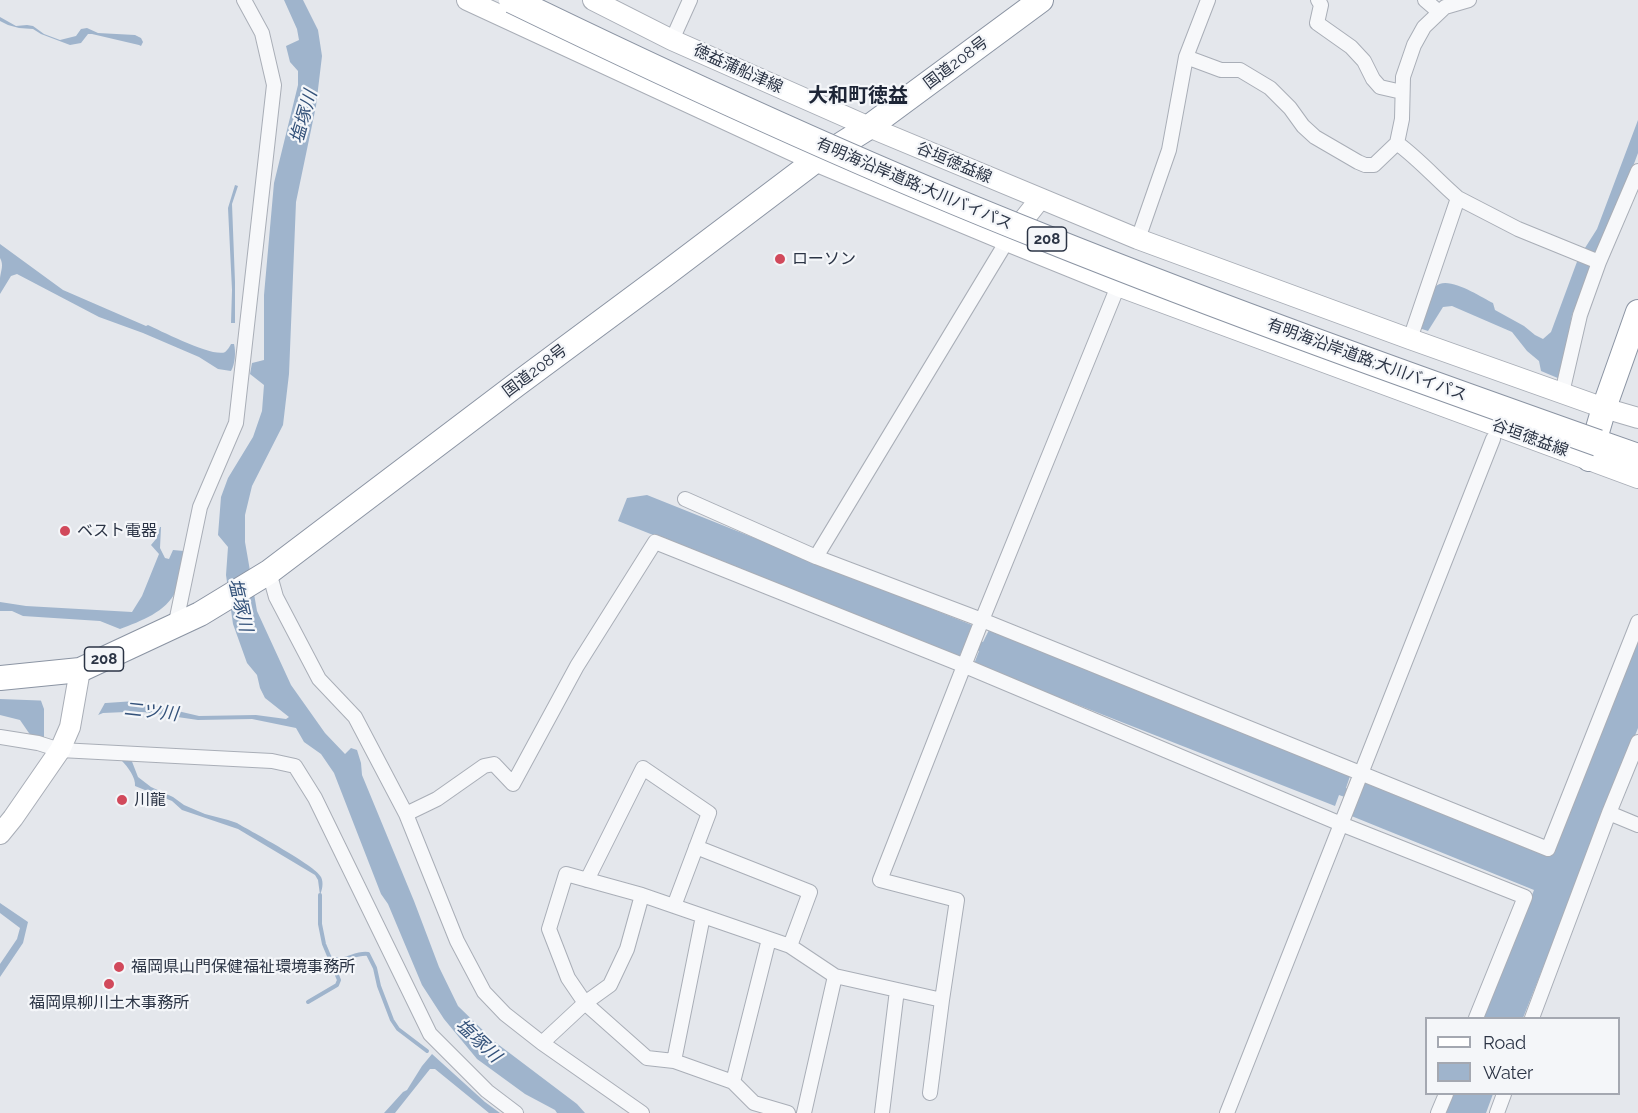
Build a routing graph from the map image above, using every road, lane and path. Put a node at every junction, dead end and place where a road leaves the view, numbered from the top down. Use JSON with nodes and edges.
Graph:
{"nodes":[{"id":1,"x":244,"y":0,"type":"edge"},
{"id":2,"x":467,"y":0,"type":"edge"},
{"id":3,"x":512,"y":0,"type":"edge"},
{"id":4,"x":594,"y":0,"type":"edge"},
{"id":5,"x":690,"y":0,"type":"edge"},
{"id":6,"x":1041,"y":0,"type":"edge"},
{"id":7,"x":1208,"y":0,"type":"edge"},
{"id":8,"x":1425,"y":0,"type":"edge"},
{"id":9,"x":1469,"y":0,"type":"edge"},
{"id":10,"x":1321,"y":2,"type":"edge"},
{"id":11,"x":1439,"y":12,"type":"junction"},
{"id":12,"x":672,"y":40,"type":"junction"},
{"id":13,"x":1186,"y":57,"type":"junction"},
{"id":14,"x":621,"y":72,"type":"junction"},
{"id":15,"x":1402,"y":92,"type":"junction"},
{"id":16,"x":869,"y":128,"type":"junction"},
{"id":17,"x":1397,"y":143,"type":"junction"},
{"id":18,"x":815,"y":161,"type":"junction"},
{"id":19,"x":1638,"y":171,"type":"edge"},
{"id":20,"x":1458,"y":198,"type":"junction"},
{"id":21,"x":1040,"y":199,"type":"junction"},
{"id":22,"x":1138,"y":240,"type":"junction"},
{"id":23,"x":1007,"y":242,"type":"junction"},
{"id":24,"x":1599,"y":262,"type":"junction"},
{"id":25,"x":1118,"y":286,"type":"junction"},
{"id":26,"x":1638,"y":312,"type":"edge"},
{"id":27,"x":1410,"y":339,"type":"junction"},
{"id":28,"x":1562,"y":393,"type":"junction"},
{"id":29,"x":1604,"y":408,"type":"junction"},
{"id":30,"x":1638,"y":418,"type":"edge"},
{"id":31,"x":1493,"y":439,"type":"dead end"},
{"id":32,"x":1593,"y":451,"type":"junction"},
{"id":33,"x":1638,"y":457,"type":"edge"},
{"id":34,"x":1638,"y":478,"type":"edge"},
{"id":35,"x":685,"y":499,"type":"dead end"},
{"id":36,"x":816,"y":557,"type":"junction"},
{"id":37,"x":269,"y":572,"type":"junction"},
{"id":38,"x":982,"y":620,"type":"junction"},
{"id":39,"x":1638,"y":622,"type":"edge"},
{"id":40,"x":175,"y":627,"type":"junction"},
{"id":41,"x":965,"y":666,"type":"junction"},
{"id":42,"x":80,"y":670,"type":"junction"},
{"id":43,"x":0,"y":678,"type":"edge"},
{"id":44,"x":0,"y":737,"type":"edge"},
{"id":45,"x":1638,"y":742,"type":"edge"},
{"id":46,"x":62,"y":745,"type":"junction"},
{"id":47,"x":1361,"y":774,"type":"junction"},
{"id":48,"x":1609,"y":813,"type":"junction"},
{"id":49,"x":406,"y":814,"type":"junction"},
{"id":50,"x":1341,"y":824,"type":"junction"},
{"id":51,"x":1638,"y":825,"type":"edge"},
{"id":52,"x":0,"y":834,"type":"edge"},
{"id":53,"x":696,"y":847,"type":"junction"},
{"id":54,"x":587,"y":880,"type":"junction"},
{"id":55,"x":642,"y":895,"type":"junction"},
{"id":56,"x":674,"y":906,"type":"junction"},
{"id":57,"x":703,"y":916,"type":"junction"},
{"id":58,"x":769,"y":939,"type":"junction"},
{"id":59,"x":790,"y":946,"type":"junction"},
{"id":60,"x":835,"y":976,"type":"junction"},
{"id":61,"x":897,"y":990,"type":"junction"},
{"id":62,"x":942,"y":1000,"type":"junction"},
{"id":63,"x":585,"y":1003,"type":"junction"},
{"id":64,"x":1476,"y":1017,"type":"edge"},
{"id":65,"x":1532,"y":1017,"type":"edge"},
{"id":66,"x":542,"y":1043,"type":"junction"},
{"id":67,"x":674,"y":1061,"type":"junction"},
{"id":68,"x":733,"y":1082,"type":"junction"},
{"id":69,"x":930,"y":1093,"type":"dead end"},
{"id":70,"x":1446,"y":1095,"type":"edge"},
{"id":71,"x":1504,"y":1095,"type":"edge"},
{"id":72,"x":516,"y":1113,"type":"edge"},
{"id":73,"x":642,"y":1113,"type":"edge"},
{"id":74,"x":788,"y":1113,"type":"edge"},
{"id":75,"x":804,"y":1113,"type":"edge"},
{"id":76,"x":882,"y":1113,"type":"edge"},
{"id":77,"x":1227,"y":1113,"type":"edge"},
{"id":78,"x":1438,"y":1113,"type":"edge"},
{"id":79,"x":1497,"y":1113,"type":"edge"}],
"edges":[{"from":1,"to":40,"type":"street"},
{"from":2,"to":14,"type":"main road"},
{"from":3,"to":32,"type":"highway","name":"有明海沿岸道路;大川バイパス","number":"208","bridge":true},
{"from":4,"to":12,"type":"main road","name":"徳益蒲船津線"},
{"from":5,"to":12,"type":"street"},
{"from":6,"to":16,"type":"highway","name":"国道208号","number":"208"},
{"from":7,"to":13,"type":"street"},
{"from":8,"to":11,"type":"street"},
{"from":9,"to":11,"type":"street"},
{"from":10,"to":15,"type":"street"},
{"from":11,"to":15,"type":"street"},
{"from":12,"to":14,"type":"main road","name":"徳益蒲船津線"},
{"from":12,"to":16,"type":"main road","name":"徳益蒲船津線"},
{"from":13,"to":17,"type":"street"},
{"from":13,"to":22,"type":"street"},
{"from":14,"to":18,"type":"main road"},
{"from":15,"to":17,"type":"street"},
{"from":16,"to":18,"type":"highway","name":"国道208号","number":"208"},
{"from":16,"to":21,"type":"main road","name":"谷垣徳益線"},
{"from":17,"to":20,"type":"street"},
{"from":18,"to":23,"type":"main road","name":"谷垣徳益線"},
{"from":18,"to":37,"type":"highway","name":"国道208号","number":"208"},
{"from":19,"to":24,"type":"street"},
{"from":20,"to":24,"type":"street"},
{"from":20,"to":27,"type":"street"},
{"from":21,"to":22,"type":"main road","name":"谷垣徳益線"},
{"from":21,"to":23,"type":"main road"},
{"from":22,"to":25,"type":"main road"},
{"from":22,"to":27,"type":"main road","name":"谷垣徳益線"},
{"from":23,"to":25,"type":"main road","name":"谷垣徳益線"},
{"from":23,"to":36,"type":"street"},
{"from":24,"to":28,"type":"street"},
{"from":25,"to":32,"type":"main road","name":"谷垣徳益線"},
{"from":25,"to":38,"type":"street"},
{"from":26,"to":29,"type":"highway"},
{"from":27,"to":28,"type":"main road","name":"谷垣徳益線"},
{"from":28,"to":29,"type":"main road","name":"谷垣徳益線"},
{"from":29,"to":30,"type":"main road","name":"谷垣徳益線"},
{"from":29,"to":32,"type":"highway"},
{"from":31,"to":47,"type":"street"},
{"from":32,"to":33,"type":"highway","number":"208"},
{"from":32,"to":34,"type":"main road","name":"谷垣徳益線"},
{"from":35,"to":36,"type":"street"},
{"from":36,"to":38,"type":"street"},
{"from":37,"to":40,"type":"highway","name":"国道208号","number":"208"},
{"from":37,"to":49,"type":"street"},
{"from":38,"to":41,"type":"street"},
{"from":38,"to":47,"type":"street"},
{"from":39,"to":47,"type":"street"},
{"from":40,"to":42,"type":"highway","name":"国道208号","number":"208"},
{"from":41,"to":49,"type":"street"},
{"from":41,"to":50,"type":"street"},
{"from":41,"to":62,"type":"street"},
{"from":42,"to":43,"type":"highway","name":"国道208号","number":"208"},
{"from":42,"to":46,"type":"main road"},
{"from":44,"to":46,"type":"street"},
{"from":45,"to":48,"type":"street"},
{"from":46,"to":52,"type":"main road"},
{"from":46,"to":72,"type":"street"},
{"from":47,"to":50,"type":"street"},
{"from":48,"to":51,"type":"street"},
{"from":48,"to":65,"type":"street"},
{"from":49,"to":66,"type":"street"},
{"from":50,"to":64,"type":"street"},
{"from":50,"to":77,"type":"street"},
{"from":53,"to":54,"type":"street"},
{"from":53,"to":56,"type":"street"},
{"from":53,"to":59,"type":"street"},
{"from":54,"to":55,"type":"street"},
{"from":54,"to":63,"type":"street"},
{"from":55,"to":56,"type":"street"},
{"from":55,"to":63,"type":"street"},
{"from":56,"to":57,"type":"street"},
{"from":57,"to":58,"type":"street"},
{"from":57,"to":67,"type":"street"},
{"from":58,"to":59,"type":"street"},
{"from":58,"to":68,"type":"street"},
{"from":59,"to":60,"type":"street"},
{"from":60,"to":61,"type":"street"},
{"from":60,"to":75,"type":"street"},
{"from":61,"to":62,"type":"street"},
{"from":61,"to":76,"type":"street"},
{"from":62,"to":69,"type":"street"},
{"from":63,"to":66,"type":"street"},
{"from":63,"to":67,"type":"street"},
{"from":66,"to":73,"type":"street"},
{"from":67,"to":68,"type":"street"},
{"from":68,"to":74,"type":"street"},
{"from":70,"to":78,"type":"street"},
{"from":71,"to":79,"type":"street"}]}
